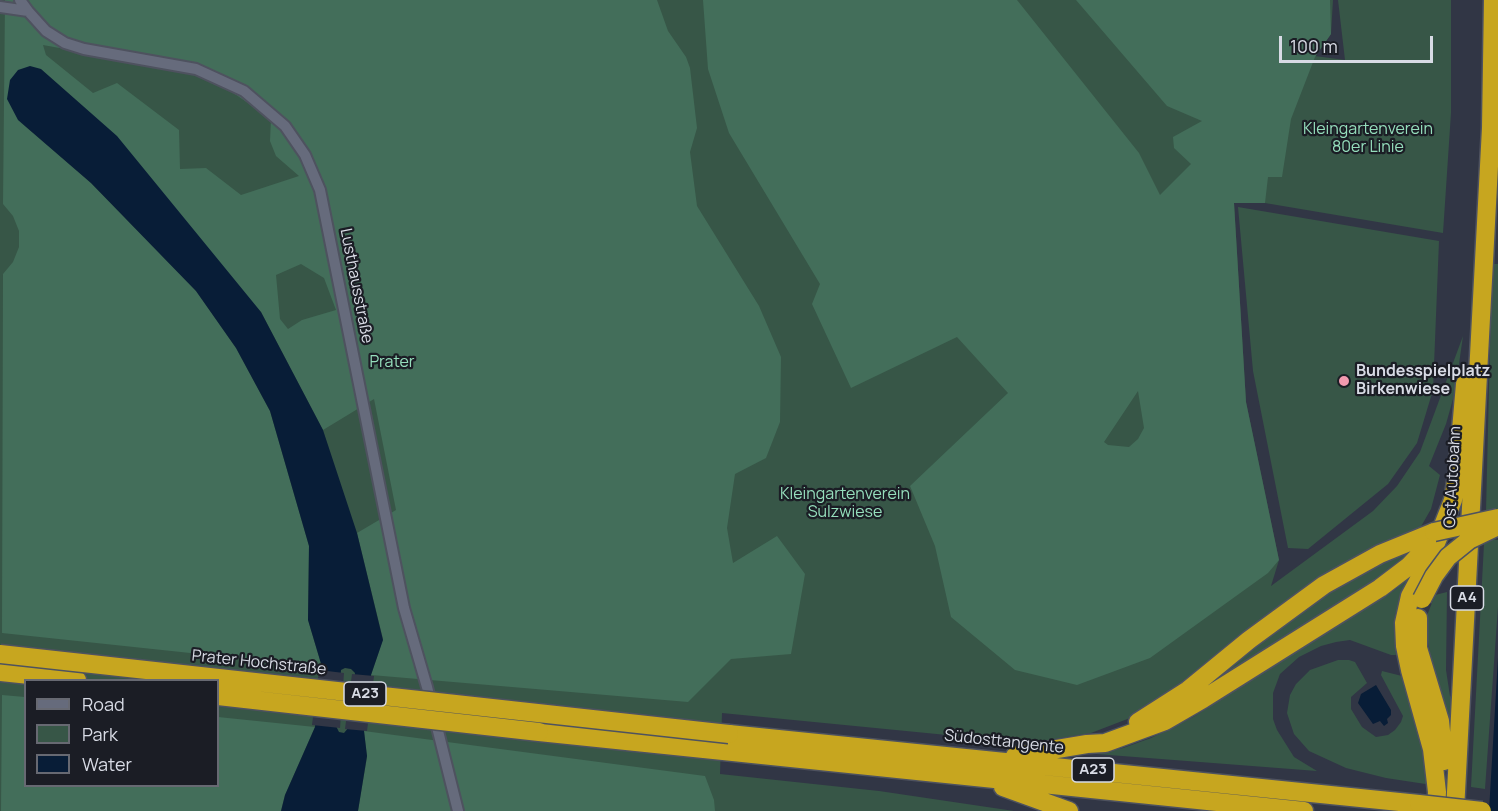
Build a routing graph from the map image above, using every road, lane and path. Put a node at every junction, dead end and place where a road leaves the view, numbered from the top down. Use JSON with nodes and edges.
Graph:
{"nodes":[{"id":1,"x":20,"y":0,"type":"edge"},
{"id":2,"x":1493,"y":0,"type":"edge"},
{"id":3,"x":0,"y":7,"type":"edge"},
{"id":4,"x":28,"y":11,"type":"junction"},
{"id":5,"x":1478,"y":368,"type":"junction"},
{"id":6,"x":1498,"y":518,"type":"edge"},
{"id":7,"x":1498,"y":526,"type":"edge"},
{"id":8,"x":1441,"y":532,"type":"junction"},
{"id":9,"x":0,"y":654,"type":"edge"},
{"id":10,"x":0,"y":672,"type":"edge"},
{"id":11,"x":60,"y":679,"type":"edge"},
{"id":12,"x":219,"y":696,"type":"edge"},
{"id":13,"x":729,"y":734,"type":"joint"},
{"id":14,"x":1087,"y":744,"type":"junction"},
{"id":15,"x":989,"y":760,"type":"junction"},
{"id":16,"x":973,"y":776,"type":"junction"},
{"id":17,"x":1428,"y":808,"type":"edge"},
{"id":18,"x":458,"y":811,"type":"edge"},
{"id":19,"x":1044,"y":811,"type":"edge"},
{"id":20,"x":1069,"y":811,"type":"edge"},
{"id":21,"x":1304,"y":811,"type":"edge"},
{"id":22,"x":1442,"y":811,"type":"edge"},
{"id":23,"x":1455,"y":811,"type":"edge"},
{"id":24,"x":1482,"y":811,"type":"edge"}],
"edges":[{"from":1,"to":4,"type":"street","name":"Lusthausstraße"},
{"from":2,"to":5,"type":"highway","name":"Ost Autobahn","number":"A4"},
{"from":3,"to":4,"type":"street"},
{"from":4,"to":18,"type":"street","name":"Lusthausstraße"},
{"from":5,"to":8,"type":"highway"},
{"from":5,"to":23,"type":"highway","name":"Ost Autobahn","number":"A4"},
{"from":6,"to":14,"type":"highway","bridge":true},
{"from":7,"to":22,"type":"highway","bridge":true},
{"from":8,"to":14,"type":"highway"},
{"from":8,"to":17,"type":"highway"},
{"from":9,"to":13,"type":"highway","name":"Prater Hochstraße","number":"A23","bridge":true},
{"from":10,"to":11,"type":"highway"},
{"from":12,"to":16,"type":"highway","number":"A23","bridge":true},
{"from":13,"to":15,"type":"highway","name":"Südosttangente","number":"A23"},
{"from":14,"to":15,"type":"highway"},
{"from":15,"to":17,"type":"highway","name":"Südosttangente","number":"A23"},
{"from":16,"to":19,"type":"highway"},
{"from":16,"to":20,"type":"highway"},
{"from":16,"to":21,"type":"highway","number":"A23"},
{"from":17,"to":24,"type":"highway","number":"A23","bridge":true}]}
